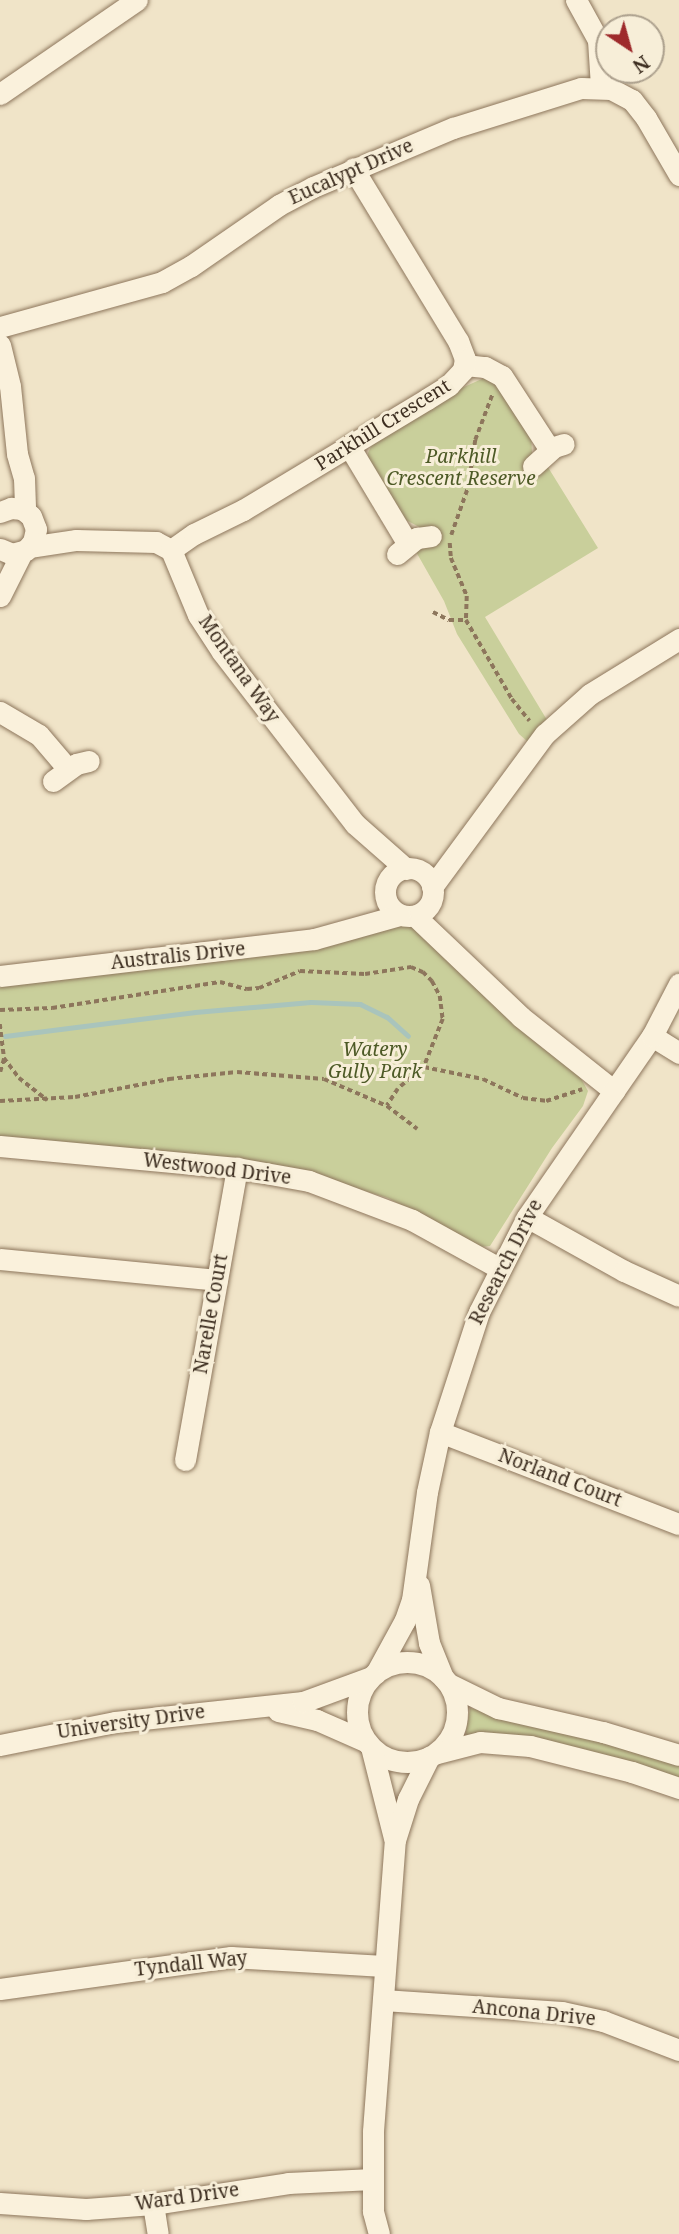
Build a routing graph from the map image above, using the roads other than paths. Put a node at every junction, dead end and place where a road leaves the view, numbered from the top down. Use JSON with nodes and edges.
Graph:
{"nodes":[{"id":1,"x":137,"y":0,"type":"edge"},
{"id":2,"x":576,"y":0,"type":"edge"},
{"id":3,"x":601,"y":87,"type":"junction"},
{"id":4,"x":0,"y":94,"type":"edge"},
{"id":5,"x":353,"y":168,"type":"junction"},
{"id":6,"x":679,"y":175,"type":"edge"},
{"id":7,"x":0,"y":327,"type":"edge"},
{"id":8,"x":0,"y":345,"type":"edge"},
{"id":9,"x":465,"y":365,"type":"junction"},
{"id":10,"x":349,"y":446,"type":"junction"},
{"id":11,"x":533,"y":466,"type":"dead end"},
{"id":12,"x":17,"y":514,"type":"edge"},
{"id":13,"x":431,"y":536,"type":"dead end"},
{"id":14,"x":76,"y":540,"type":"junction"},
{"id":15,"x":13,"y":550,"type":"edge"},
{"id":16,"x":171,"y":550,"type":"junction"},
{"id":17,"x":0,"y":589,"type":"edge"},
{"id":18,"x":0,"y":596,"type":"edge"},
{"id":19,"x":679,"y":639,"type":"edge"},
{"id":20,"x":0,"y":712,"type":"edge"},
{"id":21,"x":89,"y":761,"type":"dead end"},
{"id":22,"x":355,"y":824,"type":"junction"},
{"id":23,"x":461,"y":845,"type":"junction"},
{"id":24,"x":412,"y":869,"type":"junction"},
{"id":25,"x":386,"y":888,"type":"junction"},
{"id":26,"x":420,"y":905,"type":"junction"},
{"id":27,"x":354,"y":929,"type":"junction"},
{"id":28,"x":0,"y":976,"type":"edge"},
{"id":29,"x":679,"y":984,"type":"edge"},
{"id":30,"x":652,"y":1037,"type":"junction"},
{"id":31,"x":679,"y":1053,"type":"edge"},
{"id":32,"x":614,"y":1091,"type":"junction"},
{"id":33,"x":0,"y":1146,"type":"edge"},
{"id":34,"x":237,"y":1168,"type":"junction"},
{"id":35,"x":527,"y":1217,"type":"junction"},
{"id":36,"x":0,"y":1259,"type":"edge"},
{"id":37,"x":499,"y":1268,"type":"junction"},
{"id":38,"x":217,"y":1280,"type":"junction"},
{"id":39,"x":679,"y":1296,"type":"edge"},
{"id":40,"x":440,"y":1432,"type":"junction"},
{"id":41,"x":185,"y":1460,"type":"dead end"},
{"id":42,"x":679,"y":1524,"type":"edge"},
{"id":43,"x":418,"y":1576,"type":"junction"},
{"id":44,"x":373,"y":1675,"type":"junction"},
{"id":45,"x":446,"y":1681,"type":"junction"},
{"id":46,"x":262,"y":1708,"type":"junction"},
{"id":47,"x":368,"y":1744,"type":"junction"},
{"id":48,"x":0,"y":1745,"type":"edge"},
{"id":49,"x":432,"y":1755,"type":"junction"},
{"id":50,"x":679,"y":1755,"type":"edge"},
{"id":51,"x":679,"y":1788,"type":"edge"},
{"id":52,"x":395,"y":1840,"type":"junction"},
{"id":53,"x":384,"y":1966,"type":"junction"},
{"id":54,"x":0,"y":1989,"type":"edge"},
{"id":55,"x":383,"y":2000,"type":"junction"},
{"id":56,"x":679,"y":2050,"type":"edge"},
{"id":57,"x":373,"y":2179,"type":"junction"},
{"id":58,"x":0,"y":2203,"type":"edge"},
{"id":59,"x":153,"y":2204,"type":"junction"},
{"id":60,"x":158,"y":2234,"type":"edge"},
{"id":61,"x":379,"y":2234,"type":"edge"}],
"edges":[{"from":1,"to":4,"type":"street"},
{"from":2,"to":3,"type":"street"},
{"from":3,"to":5,"type":"street","name":"Eucalypt Drive"},
{"from":3,"to":6,"type":"street"},
{"from":5,"to":7,"type":"street","name":"Eucalypt Drive"},
{"from":5,"to":9,"type":"street","name":"Parkhill Crescent"},
{"from":8,"to":12,"type":"street"},
{"from":9,"to":10,"type":"street","name":"Parkhill Crescent"},
{"from":9,"to":11,"type":"street"},
{"from":10,"to":13,"type":"street"},
{"from":10,"to":16,"type":"street","name":"Parkhill Crescent"},
{"from":12,"to":14,"type":"street"},
{"from":12,"to":15,"type":"street"},
{"from":14,"to":15,"type":"street"},
{"from":14,"to":16,"type":"street"},
{"from":15,"to":17,"type":"street"},
{"from":15,"to":18,"type":"street"},
{"from":16,"to":22,"type":"street","name":"Montana Way"},
{"from":19,"to":23,"type":"street"},
{"from":20,"to":21,"type":"street"},
{"from":22,"to":24,"type":"street","name":"Montana Way"},
{"from":22,"to":25,"type":"street","name":"Montana Way"},
{"from":23,"to":24,"type":"street"},
{"from":23,"to":26,"type":"street"},
{"from":24,"to":25,"type":"street"},
{"from":24,"to":26,"type":"street"},
{"from":25,"to":26,"type":"street"},
{"from":25,"to":27,"type":"street"},
{"from":26,"to":27,"type":"street","name":"Australis Drive"},
{"from":26,"to":32,"type":"street"},
{"from":27,"to":28,"type":"street","name":"Australis Drive"},
{"from":29,"to":30,"type":"street","name":"Research Drive"},
{"from":30,"to":31,"type":"street"},
{"from":30,"to":32,"type":"street","name":"Research Drive"},
{"from":32,"to":35,"type":"street","name":"Research Drive"},
{"from":33,"to":34,"type":"street","name":"Westwood Drive"},
{"from":34,"to":37,"type":"street","name":"Westwood Drive"},
{"from":34,"to":38,"type":"street","name":"Narelle Court"},
{"from":35,"to":37,"type":"street","name":"Research Drive"},
{"from":35,"to":39,"type":"street"},
{"from":36,"to":38,"type":"street"},
{"from":37,"to":40,"type":"street","name":"Research Drive"},
{"from":38,"to":41,"type":"street","name":"Narelle Court"},
{"from":40,"to":42,"type":"street","name":"Norland Court"},
{"from":40,"to":43,"type":"street","name":"Research Drive"},
{"from":43,"to":44,"type":"street","name":"Research Drive"},
{"from":43,"to":45,"type":"street","name":"Research Drive"},
{"from":44,"to":45,"type":"street"},
{"from":44,"to":46,"type":"street","name":"University Drive"},
{"from":44,"to":47,"type":"street"},
{"from":45,"to":49,"type":"street"},
{"from":45,"to":50,"type":"street"},
{"from":46,"to":47,"type":"street","name":"University Drive"},
{"from":46,"to":48,"type":"street","name":"University Drive"},
{"from":47,"to":49,"type":"street"},
{"from":47,"to":52,"type":"street"},
{"from":49,"to":51,"type":"street"},
{"from":49,"to":52,"type":"street"},
{"from":52,"to":53,"type":"street"},
{"from":53,"to":54,"type":"street","name":"Tyndall Way"},
{"from":53,"to":55,"type":"street"},
{"from":55,"to":56,"type":"street","name":"Ancona Drive"},
{"from":55,"to":57,"type":"street"},
{"from":57,"to":59,"type":"street","name":"Ward Drive"},
{"from":57,"to":61,"type":"street"},
{"from":58,"to":59,"type":"street","name":"Ward Drive"},
{"from":59,"to":60,"type":"street"}]}
